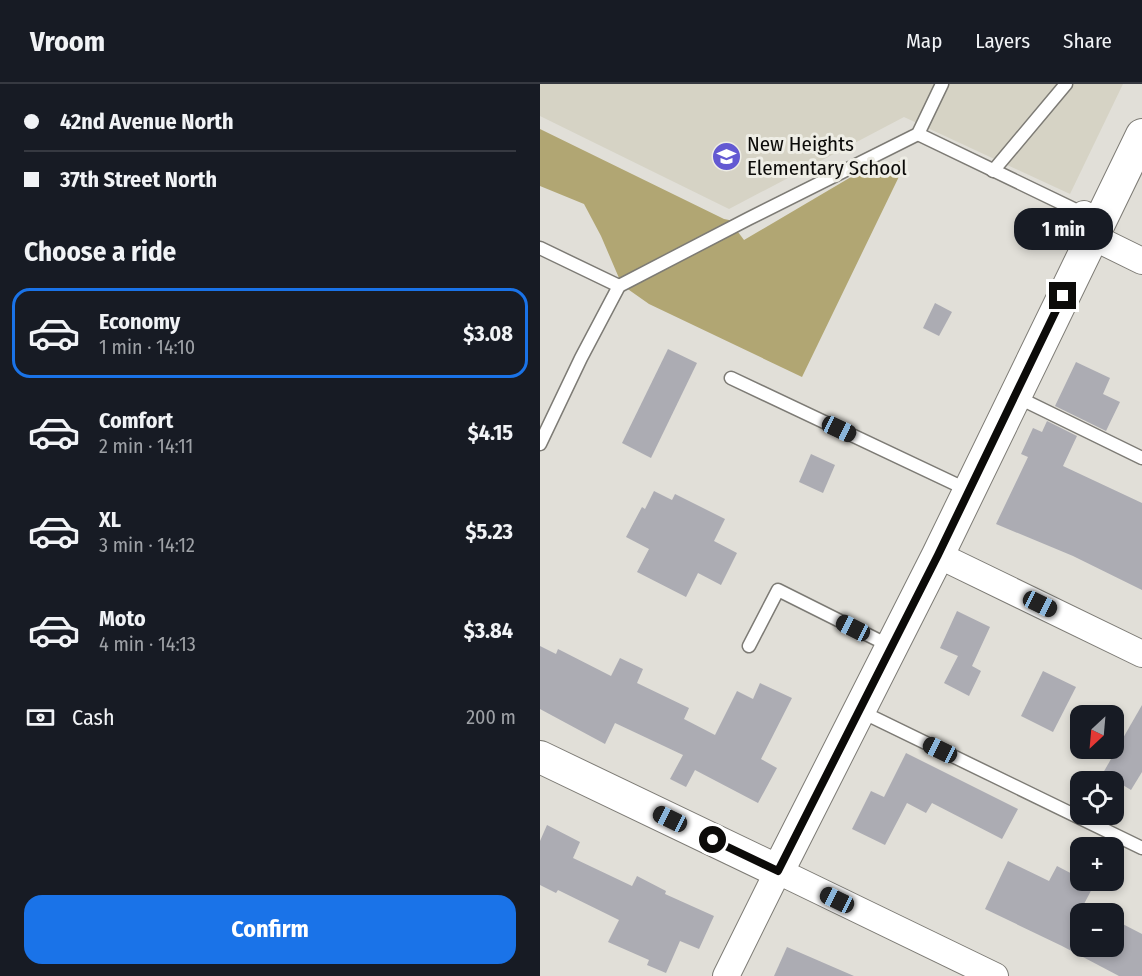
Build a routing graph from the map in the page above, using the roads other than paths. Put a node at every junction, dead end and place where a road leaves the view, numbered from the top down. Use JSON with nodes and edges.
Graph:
{"nodes":[{"id":1,"x":942,"y":84,"type":"edge"},
{"id":2,"x":1066,"y":84,"type":"edge"},
{"id":3,"x":918,"y":135,"type":"junction"},
{"id":4,"x":1142,"y":135,"type":"edge"},
{"id":5,"x":993,"y":171,"type":"junction"},
{"id":6,"x":1088,"y":225,"type":"junction"},
{"id":7,"x":540,"y":248,"type":"edge"},
{"id":8,"x":1142,"y":261,"type":"edge"},
{"id":9,"x":619,"y":286,"type":"junction"},
{"id":10,"x":731,"y":378,"type":"dead end"},
{"id":11,"x":1014,"y":396,"type":"junction"},
{"id":12,"x":540,"y":444,"type":"edge"},
{"id":13,"x":1142,"y":458,"type":"edge"},
{"id":14,"x":969,"y":490,"type":"junction"},
{"id":15,"x":938,"y":555,"type":"junction"},
{"id":16,"x":749,"y":646,"type":"dead end"},
{"id":17,"x":891,"y":647,"type":"junction"},
{"id":18,"x":1142,"y":654,"type":"edge"},
{"id":19,"x":859,"y":710,"type":"junction"},
{"id":20,"x":540,"y":757,"type":"edge"},
{"id":21,"x":1142,"y":848,"type":"edge"},
{"id":22,"x":778,"y":871,"type":"junction"},
{"id":23,"x":726,"y":976,"type":"edge"},
{"id":24,"x":994,"y":976,"type":"edge"}],
"edges":[{"from":1,"to":3,"type":"lane"},
{"from":2,"to":5,"type":"lane"},
{"from":3,"to":5,"type":"lane"},
{"from":3,"to":9,"type":"lane"},
{"from":4,"to":6,"type":"street"},
{"from":5,"to":6,"type":"lane"},
{"from":6,"to":8,"type":"street"},
{"from":6,"to":11,"type":"street"},
{"from":7,"to":9,"type":"lane"},
{"from":9,"to":12,"type":"lane"},
{"from":10,"to":14,"type":"lane"},
{"from":11,"to":13,"type":"lane"},
{"from":11,"to":14,"type":"street"},
{"from":14,"to":15,"type":"street"},
{"from":15,"to":17,"type":"street"},
{"from":15,"to":18,"type":"street"},
{"from":16,"to":17,"type":"lane"},
{"from":17,"to":19,"type":"street"},
{"from":19,"to":21,"type":"lane"},
{"from":19,"to":22,"type":"street"},
{"from":20,"to":22,"type":"street"},
{"from":22,"to":23,"type":"street"},
{"from":22,"to":24,"type":"street"}]}
